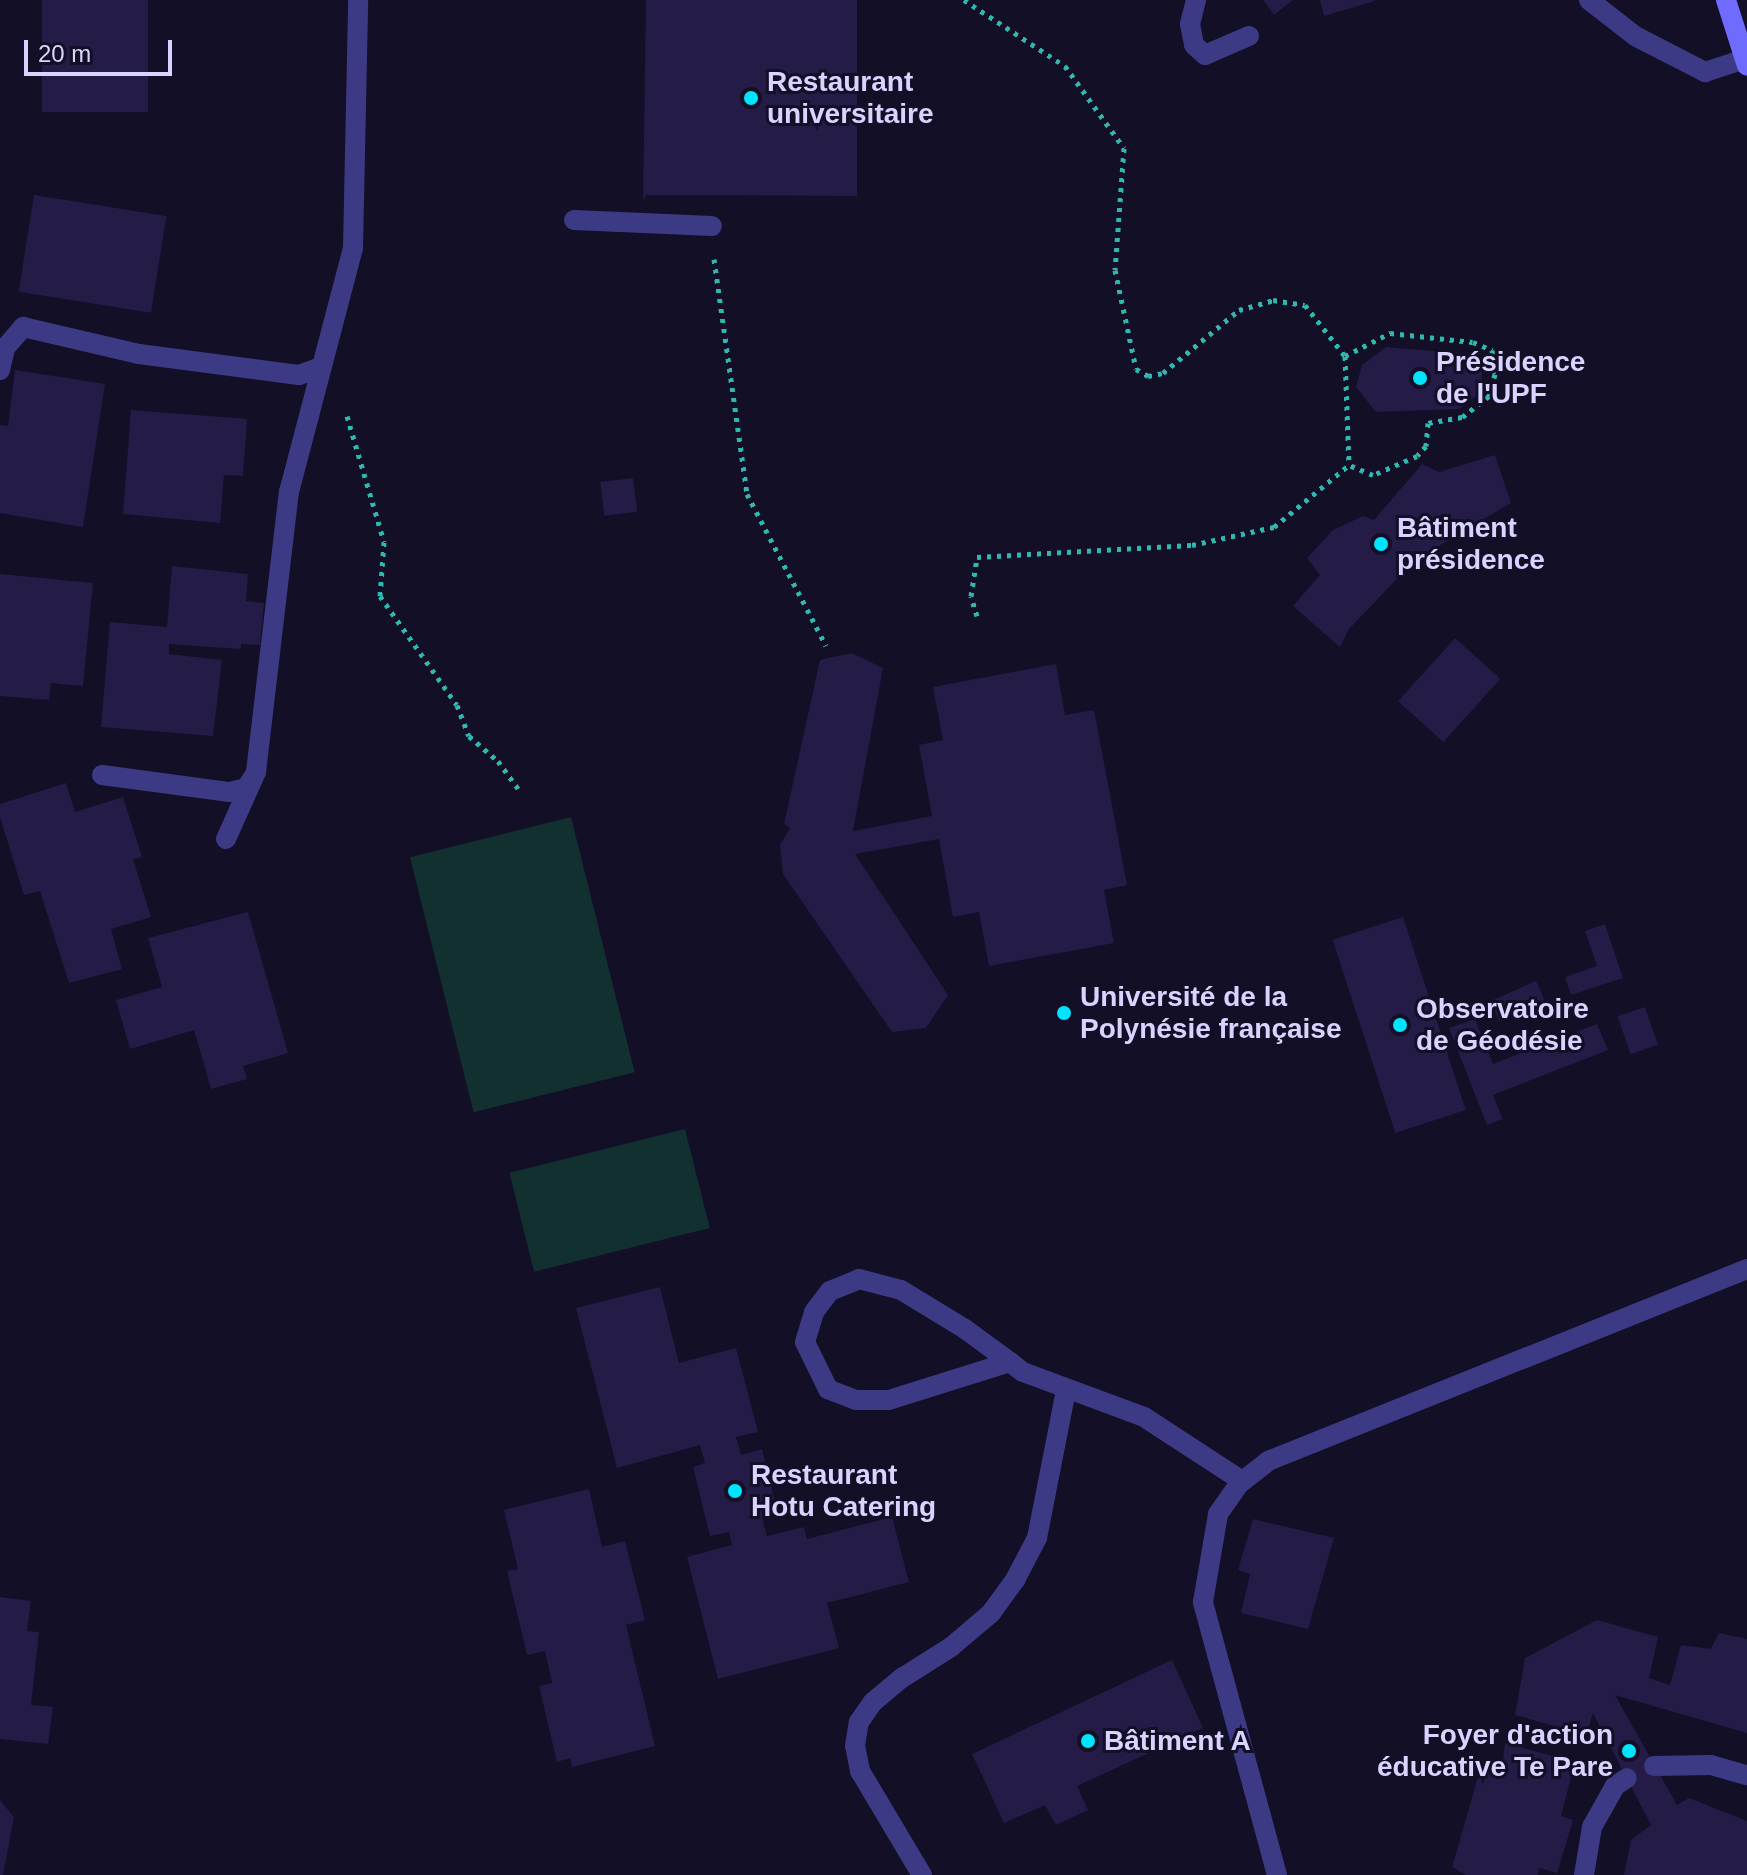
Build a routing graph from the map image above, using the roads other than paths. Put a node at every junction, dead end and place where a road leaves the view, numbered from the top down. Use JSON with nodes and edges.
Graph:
{"nodes":[{"id":1,"x":358,"y":0,"type":"edge"},
{"id":2,"x":1196,"y":0,"type":"edge"},
{"id":3,"x":1589,"y":0,"type":"edge"},
{"id":4,"x":1726,"y":0,"type":"edge"},
{"id":5,"x":1249,"y":36,"type":"dead end"},
{"id":6,"x":1746,"y":62,"type":"edge"},
{"id":7,"x":574,"y":220,"type":"dead end"},
{"id":8,"x":712,"y":226,"type":"road end"},
{"id":9,"x":318,"y":368,"type":"junction"},
{"id":10,"x":0,"y":370,"type":"edge"},
{"id":11,"x":256,"y":772,"type":"junction"},
{"id":12,"x":102,"y":775,"type":"dead end"},
{"id":13,"x":226,"y":839,"type":"dead end"},
{"id":14,"x":1747,"y":1269,"type":"edge"},
{"id":15,"x":1010,"y":1362,"type":"junction"},
{"id":16,"x":1066,"y":1390,"type":"junction"},
{"id":17,"x":1242,"y":1481,"type":"junction"},
{"id":18,"x":1654,"y":1766,"type":"dead end"},
{"id":19,"x":1747,"y":1775,"type":"edge"},
{"id":20,"x":1627,"y":1778,"type":"dead end"},
{"id":21,"x":922,"y":1875,"type":"edge"},
{"id":22,"x":1277,"y":1875,"type":"edge"},
{"id":23,"x":1584,"y":1875,"type":"edge"}],
"edges":[{"from":1,"to":9,"type":"street"},
{"from":2,"to":5,"type":"street"},
{"from":3,"to":6,"type":"street"},
{"from":4,"to":6,"type":"main road"},
{"from":7,"to":8,"type":"street"},
{"from":9,"to":10,"type":"street"},
{"from":9,"to":11,"type":"street"},
{"from":11,"to":12,"type":"street"},
{"from":11,"to":13,"type":"street"},
{"from":14,"to":17,"type":"street"},
{"from":15,"to":15,"type":"street"},
{"from":15,"to":16,"type":"street"},
{"from":16,"to":17,"type":"street"},
{"from":16,"to":21,"type":"street"},
{"from":17,"to":22,"type":"street"},
{"from":18,"to":19,"type":"street"},
{"from":20,"to":23,"type":"street"}]}
